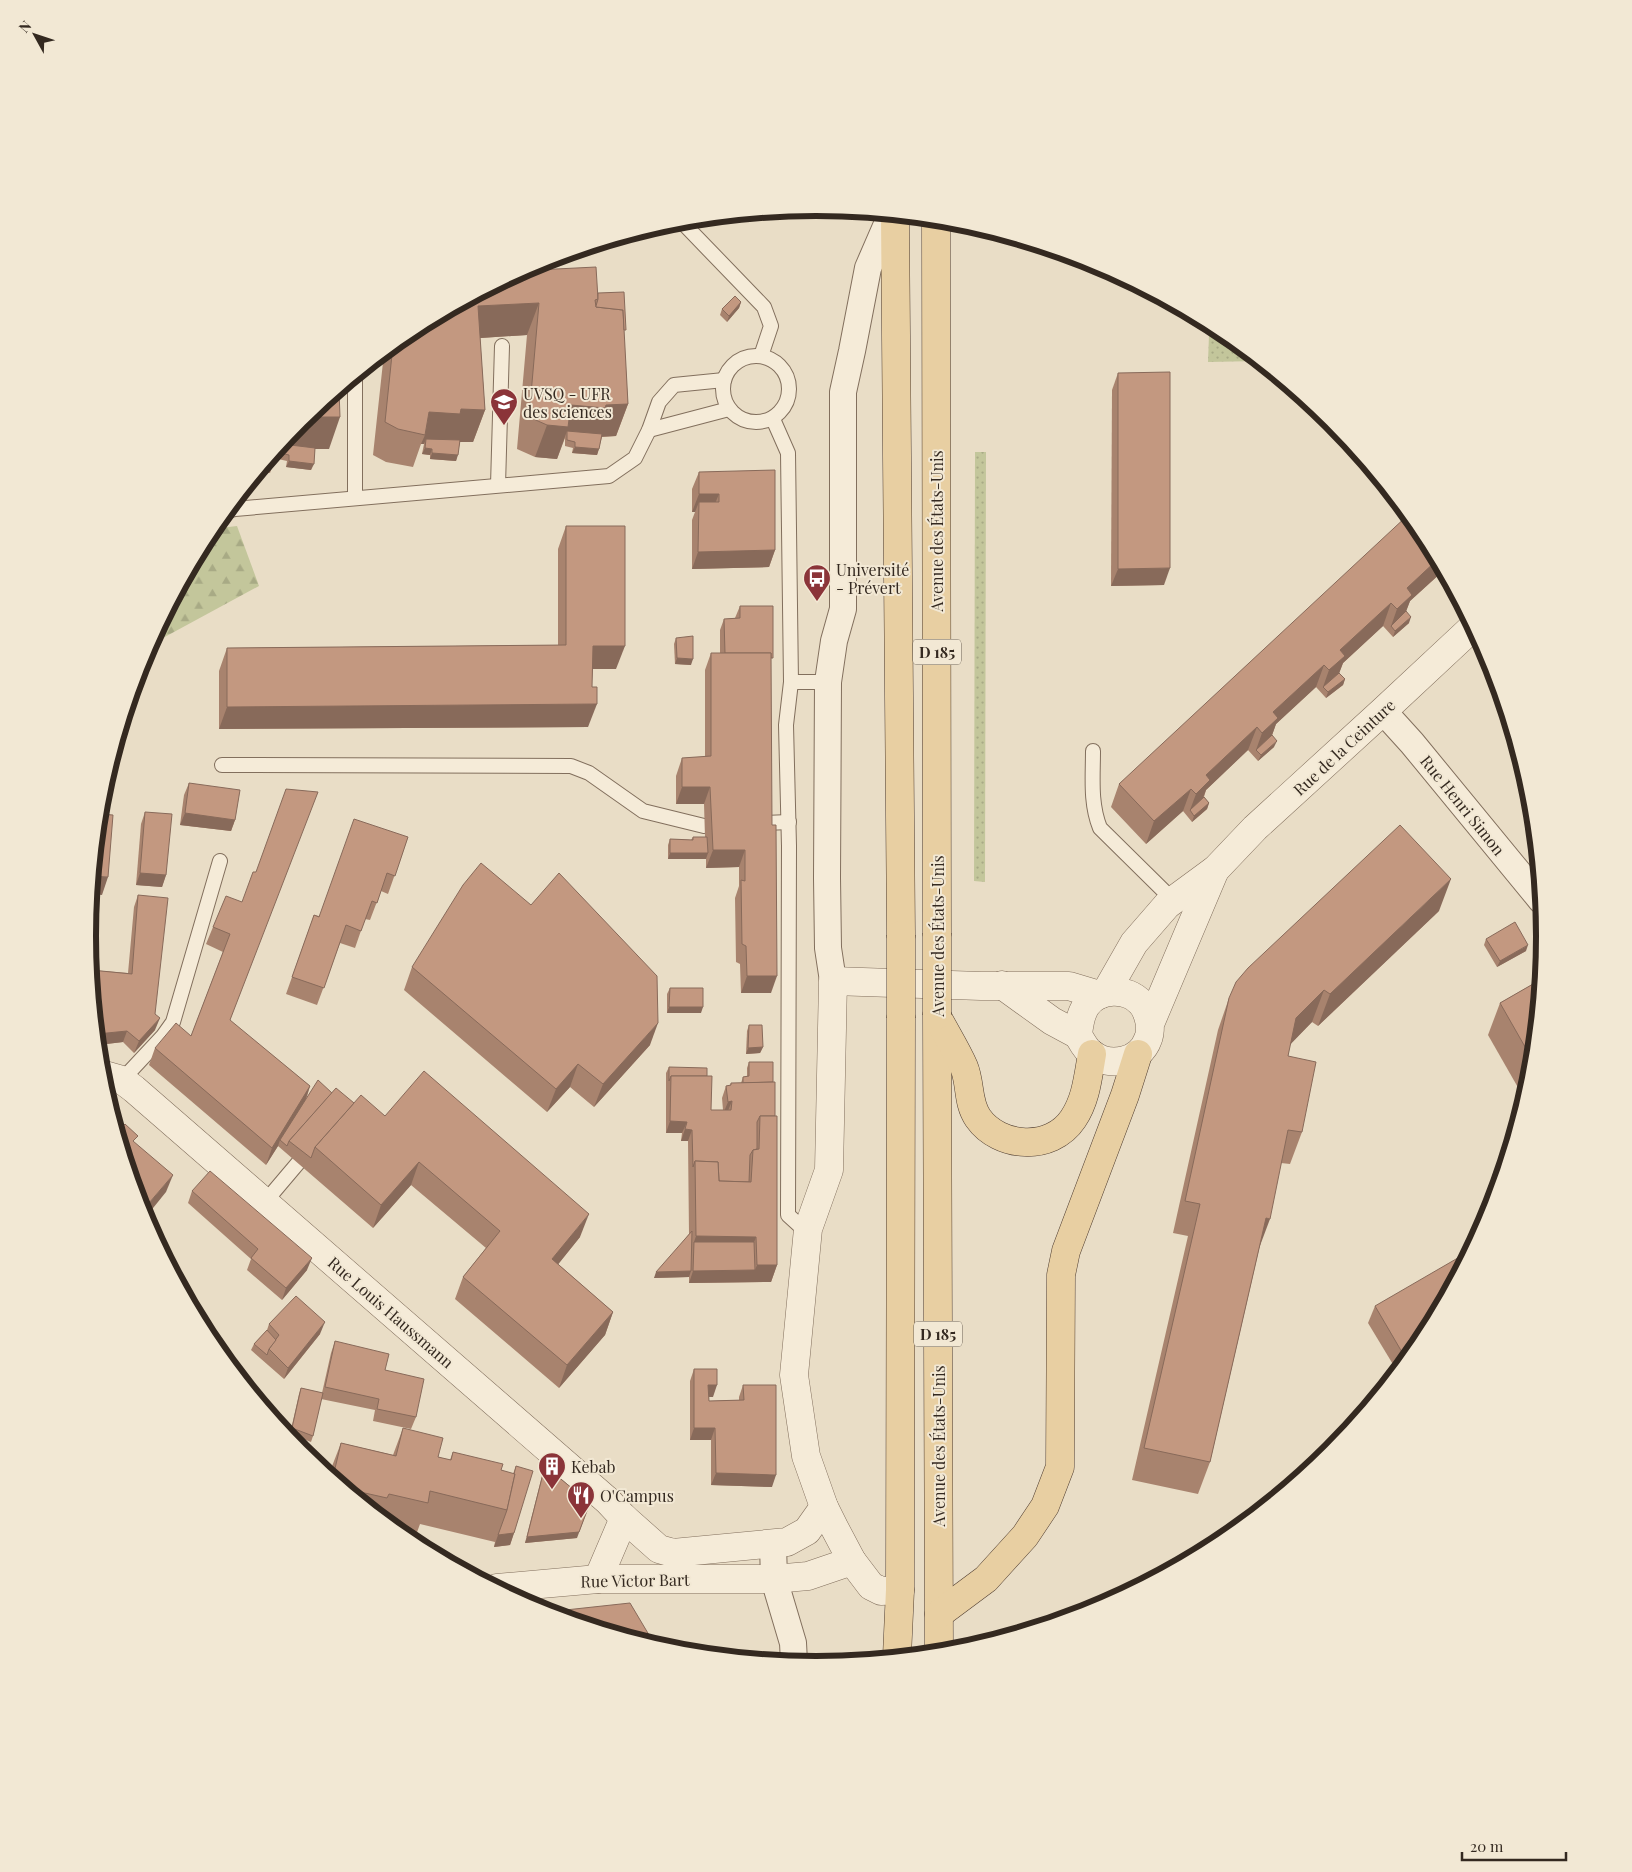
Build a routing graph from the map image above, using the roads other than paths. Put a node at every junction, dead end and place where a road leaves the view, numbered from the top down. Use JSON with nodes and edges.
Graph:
{"nodes":[{"id":1,"x":889,"y":220,"type":"edge"},
{"id":2,"x":894,"y":221,"type":"edge"},
{"id":3,"x":936,"y":227,"type":"edge"},
{"id":4,"x":687,"y":228,"type":"edge"},
{"id":5,"x":502,"y":346,"type":"edge"},
{"id":6,"x":761,"y":356,"type":"junction"},
{"id":7,"x":724,"y":380,"type":"junction"},
{"id":8,"x":355,"y":384,"type":"edge"},
{"id":9,"x":729,"y":409,"type":"junction"},
{"id":10,"x":773,"y":419,"type":"junction"},
{"id":11,"x":649,"y":430,"type":"junction"},
{"id":12,"x":498,"y":485,"type":"junction"},
{"id":13,"x":354,"y":497,"type":"junction"},
{"id":14,"x":237,"y":509,"type":"edge"},
{"id":15,"x":1468,"y":632,"type":"edge"},
{"id":16,"x":790,"y":682,"type":"junction"},
{"id":17,"x":828,"y":682,"type":"junction"},
{"id":18,"x":1383,"y":711,"type":"junction"},
{"id":19,"x":1093,"y":751,"type":"dead end"},
{"id":20,"x":222,"y":765,"type":"dead end"},
{"id":21,"x":789,"y":822,"type":"junction"},
{"id":22,"x":766,"y":823,"type":"edge"},
{"id":23,"x":704,"y":826,"type":"dead end"},
{"id":24,"x":220,"y":861,"type":"dead end"},
{"id":25,"x":1216,"y":869,"type":"junction"},
{"id":26,"x":1534,"y":892,"type":"edge"},
{"id":27,"x":1173,"y":900,"type":"junction"},
{"id":28,"x":833,"y":981,"type":"junction"},
{"id":29,"x":1002,"y":985,"type":"junction"},
{"id":30,"x":1102,"y":994,"type":"junction"},
{"id":31,"x":937,"y":1015,"type":"junction"},
{"id":32,"x":1150,"y":1024,"type":"junction"},
{"id":33,"x":1085,"y":1045,"type":"junction"},
{"id":34,"x":1138,"y":1054,"type":"junction"},
{"id":35,"x":111,"y":1077,"type":"edge"},
{"id":36,"x":298,"y":1163,"type":"edge"},
{"id":37,"x":265,"y":1202,"type":"junction"},
{"id":38,"x":808,"y":1229,"type":"junction"},
{"id":39,"x":824,"y":1507,"type":"junction"},
{"id":40,"x":624,"y":1518,"type":"junction"},
{"id":41,"x":773,"y":1545,"type":"junction"},
{"id":42,"x":852,"y":1561,"type":"junction"},
{"id":43,"x":598,"y":1579,"type":"junction"},
{"id":44,"x":774,"y":1579,"type":"junction"},
{"id":45,"x":509,"y":1587,"type":"edge"},
{"id":46,"x":900,"y":1590,"type":"junction"},
{"id":47,"x":939,"y":1614,"type":"junction"},
{"id":48,"x":939,"y":1645,"type":"edge"},
{"id":49,"x":897,"y":1651,"type":"edge"},
{"id":50,"x":794,"y":1655,"type":"edge"}],
"edges":[{"from":1,"to":17,"type":"street"},
{"from":2,"to":46,"type":"main road","number":"D 185","bridge":true},
{"from":3,"to":31,"type":"main road","name":"Avenue des États-Unis","number":"D 185","bridge":true},
{"from":4,"to":6,"type":"lane"},
{"from":5,"to":12,"type":"lane"},
{"from":6,"to":7,"type":"lane"},
{"from":6,"to":10,"type":"lane"},
{"from":7,"to":9,"type":"lane"},
{"from":7,"to":11,"type":"lane"},
{"from":8,"to":13,"type":"lane"},
{"from":9,"to":10,"type":"lane"},
{"from":9,"to":11,"type":"lane"},
{"from":10,"to":16,"type":"lane"},
{"from":11,"to":12,"type":"lane"},
{"from":12,"to":13,"type":"lane"},
{"from":13,"to":14,"type":"lane"},
{"from":15,"to":18,"type":"street","name":"Rue de la Ceinture"},
{"from":16,"to":17,"type":"lane"},
{"from":16,"to":21,"type":"lane"},
{"from":17,"to":28,"type":"street"},
{"from":18,"to":25,"type":"street","name":"Rue de la Ceinture"},
{"from":18,"to":26,"type":"street","name":"Rue Henri Simon"},
{"from":19,"to":27,"type":"lane"},
{"from":20,"to":23,"type":"lane"},
{"from":21,"to":22,"type":"lane"},
{"from":21,"to":38,"type":"lane"},
{"from":24,"to":35,"type":"lane"},
{"from":25,"to":27,"type":"street","name":"Rue de la Ceinture"},
{"from":25,"to":32,"type":"street","name":"Rue de la Ceinture"},
{"from":27,"to":30,"type":"street","name":"Rue de la Ceinture"},
{"from":28,"to":29,"type":"street"},
{"from":28,"to":38,"type":"street"},
{"from":29,"to":30,"type":"street"},
{"from":29,"to":33,"type":"street"},
{"from":30,"to":32,"type":"street"},
{"from":30,"to":33,"type":"street","name":"Rue de la Ceinture"},
{"from":31,"to":33,"type":"main road"},
{"from":31,"to":47,"type":"main road","name":"Avenue des États-Unis","number":"D 185"},
{"from":32,"to":34,"type":"street","name":"Rue de la Ceinture"},
{"from":33,"to":34,"type":"street"},
{"from":34,"to":47,"type":"main road"},
{"from":35,"to":37,"type":"street","name":"Rue Louis Haussmann"},
{"from":36,"to":37,"type":"lane"},
{"from":37,"to":40,"type":"street","name":"Rue Louis Haussmann"},
{"from":38,"to":39,"type":"street"},
{"from":39,"to":41,"type":"street"},
{"from":39,"to":42,"type":"street"},
{"from":40,"to":41,"type":"street","name":"Rue Victor Bart"},
{"from":40,"to":43,"type":"street"},
{"from":41,"to":44,"type":"street"},
{"from":42,"to":44,"type":"street"},
{"from":42,"to":46,"type":"street"},
{"from":43,"to":44,"type":"street","name":"Rue Victor Bart"},
{"from":43,"to":45,"type":"street","name":"Rue Victor Bart"},
{"from":44,"to":50,"type":"street"},
{"from":46,"to":49,"type":"main road","number":"D 185"},
{"from":47,"to":48,"type":"main road","name":"Avenue des États-Unis","number":"D 185"}]}
